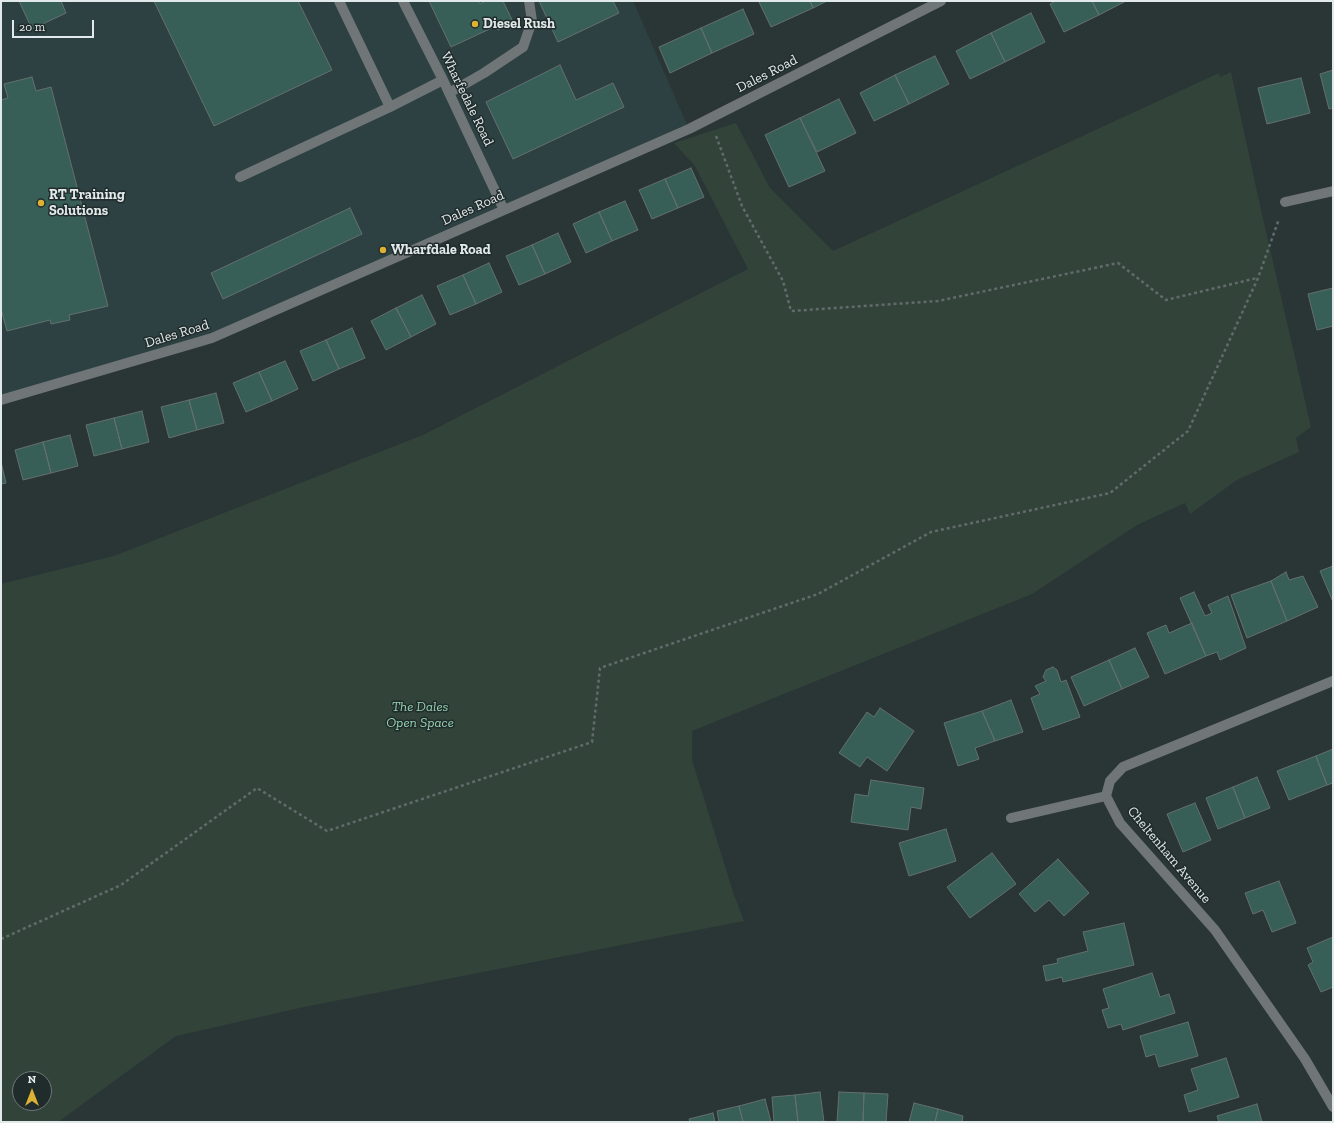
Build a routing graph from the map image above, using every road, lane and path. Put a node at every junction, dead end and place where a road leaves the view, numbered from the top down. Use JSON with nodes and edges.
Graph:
{"nodes":[{"id":1,"x":339,"y":1,"type":"edge"},
{"id":2,"x":403,"y":1,"type":"edge"},
{"id":3,"x":529,"y":1,"type":"edge"},
{"id":4,"x":941,"y":1,"type":"edge"},
{"id":5,"x":443,"y":80,"type":"junction"},
{"id":6,"x":449,"y":93,"type":"junction"},
{"id":7,"x":390,"y":107,"type":"junction"},
{"id":8,"x":710,"y":119,"type":"junction"},
{"id":9,"x":240,"y":177,"type":"dead end"},
{"id":10,"x":1333,"y":191,"type":"edge"},
{"id":11,"x":1285,"y":202,"type":"joint"},
{"id":12,"x":504,"y":210,"type":"junction"},
{"id":13,"x":1258,"y":278,"type":"junction"},
{"id":14,"x":1,"y":400,"type":"edge"},
{"id":15,"x":1333,"y":681,"type":"edge"},
{"id":16,"x":1106,"y":796,"type":"junction"},
{"id":17,"x":1011,"y":818,"type":"dead end"},
{"id":18,"x":1,"y":938,"type":"edge"},
{"id":19,"x":1333,"y":1107,"type":"edge"}],
"edges":[{"from":1,"to":7,"type":"street"},
{"from":2,"to":5,"type":"street","name":"Wharfedale Road"},
{"from":3,"to":6,"type":"street"},
{"from":4,"to":8,"type":"street","name":"Dales Road"},
{"from":5,"to":6,"type":"street","name":"Wharfedale Road"},
{"from":5,"to":7,"type":"street"},
{"from":6,"to":12,"type":"street","name":"Wharfedale Road"},
{"from":7,"to":9,"type":"street"},
{"from":8,"to":12,"type":"street","name":"Dales Road"},
{"from":8,"to":13,"type":"path"},
{"from":10,"to":11,"type":"street"},
{"from":11,"to":13,"type":"path"},
{"from":12,"to":14,"type":"street","name":"Dales Road"},
{"from":13,"to":18,"type":"path"},
{"from":15,"to":16,"type":"street"},
{"from":16,"to":17,"type":"street"},
{"from":16,"to":19,"type":"street","name":"Cheltenham Avenue"}]}
